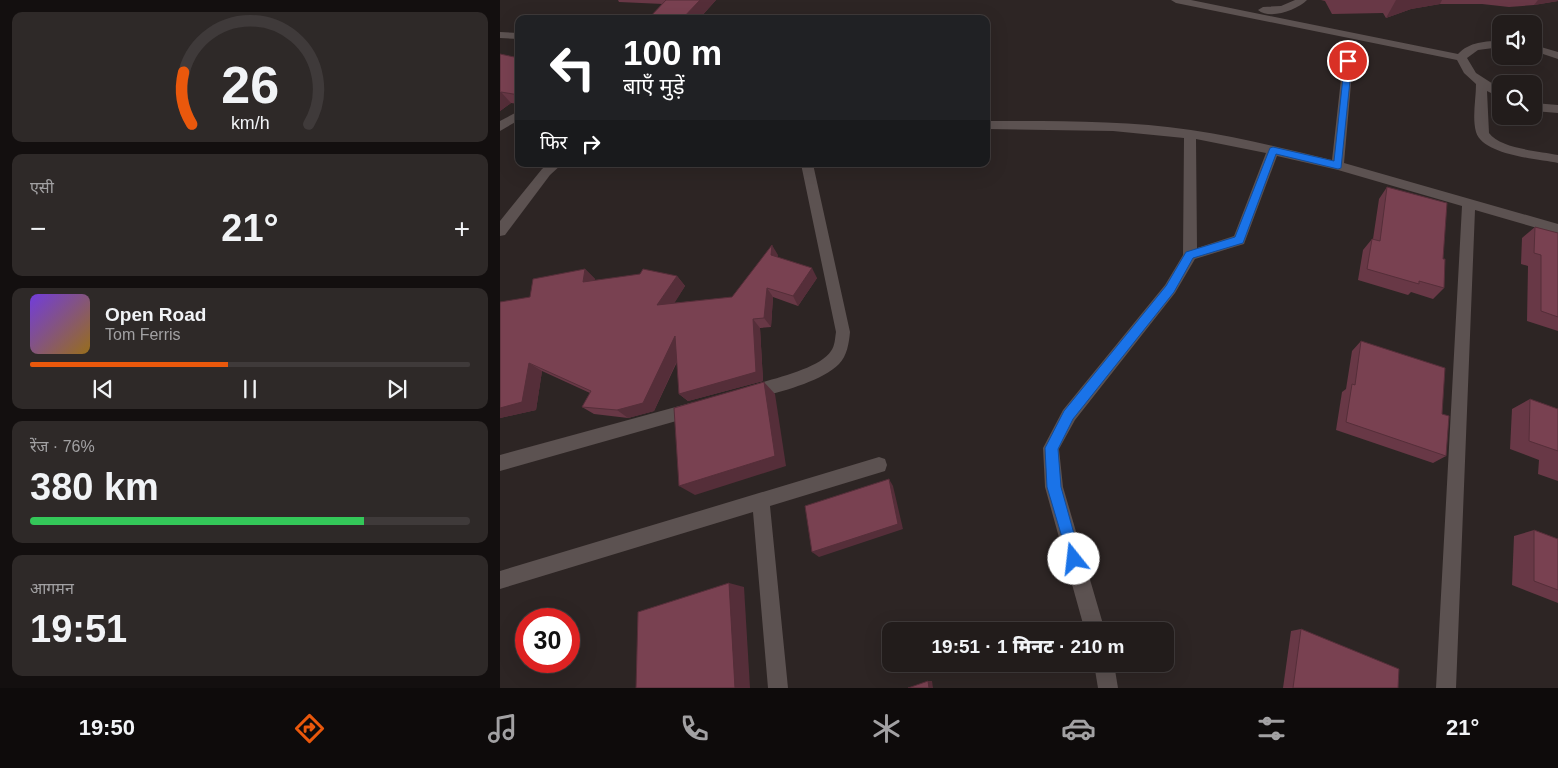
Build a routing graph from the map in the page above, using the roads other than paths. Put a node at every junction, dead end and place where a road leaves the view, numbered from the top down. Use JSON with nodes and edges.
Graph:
{"nodes":[{"id":1,"x":1176,"y":0,"type":"edge"},
{"id":2,"x":1226,"y":0,"type":"edge"},
{"id":3,"x":1302,"y":0,"type":"edge"},
{"id":4,"x":1218,"y":8,"type":"junction"},
{"id":5,"x":1276,"y":15,"type":"junction"},
{"id":6,"x":500,"y":35,"type":"edge"},
{"id":7,"x":515,"y":36,"type":"edge"},
{"id":8,"x":1492,"y":45,"type":"edge"},
{"id":9,"x":1542,"y":51,"type":"edge"},
{"id":10,"x":1558,"y":56,"type":"edge"},
{"id":11,"x":1461,"y":58,"type":"junction"},
{"id":12,"x":1348,"y":61,"type":"dead end"},
{"id":13,"x":1482,"y":83,"type":"junction"},
{"id":14,"x":1492,"y":89,"type":"edge"},
{"id":15,"x":1542,"y":108,"type":"edge"},
{"id":16,"x":1558,"y":109,"type":"edge"},
{"id":17,"x":500,"y":114,"type":"edge"},
{"id":18,"x":990,"y":125,"type":"edge"},
{"id":19,"x":500,"y":127,"type":"edge"},
{"id":20,"x":1190,"y":134,"type":"junction"},
{"id":21,"x":1273,"y":150,"type":"junction"},
{"id":22,"x":1558,"y":159,"type":"edge"},
{"id":23,"x":1338,"y":166,"type":"junction"},
{"id":24,"x":552,"y":167,"type":"edge"},
{"id":25,"x":808,"y":167,"type":"edge"},
{"id":26,"x":1469,"y":204,"type":"junction"},
{"id":27,"x":1558,"y":229,"type":"edge"},
{"id":28,"x":500,"y":231,"type":"edge"},
{"id":29,"x":1190,"y":255,"type":"junction"},
{"id":30,"x":736,"y":397,"type":"edge"},
{"id":31,"x":708,"y":405,"type":"edge"},
{"id":32,"x":500,"y":463,"type":"edge"},
{"id":33,"x":879,"y":465,"type":"dead end"},
{"id":34,"x":761,"y":501,"type":"junction"},
{"id":35,"x":500,"y":580,"type":"edge"},
{"id":36,"x":1092,"y":622,"type":"edge"},
{"id":37,"x":1105,"y":672,"type":"edge"},
{"id":38,"x":778,"y":688,"type":"edge"},
{"id":39,"x":1108,"y":688,"type":"edge"},
{"id":40,"x":1446,"y":688,"type":"edge"}],
"edges":[{"from":1,"to":4,"type":"street"},
{"from":2,"to":4,"type":"street"},
{"from":2,"to":5,"type":"street"},
{"from":3,"to":5,"type":"street"},
{"from":4,"to":5,"type":"street"},
{"from":5,"to":11,"type":"street"},
{"from":6,"to":7,"type":"street"},
{"from":8,"to":11,"type":"street"},
{"from":9,"to":10,"type":"street"},
{"from":11,"to":13,"type":"street"},
{"from":12,"to":23,"type":"street"},
{"from":13,"to":14,"type":"street"},
{"from":13,"to":22,"type":"street"},
{"from":15,"to":16,"type":"street"},
{"from":17,"to":19,"type":"street"},
{"from":18,"to":20,"type":"street"},
{"from":20,"to":21,"type":"street"},
{"from":20,"to":29,"type":"street"},
{"from":21,"to":23,"type":"street"},
{"from":21,"to":29,"type":"street"},
{"from":23,"to":26,"type":"street"},
{"from":24,"to":28,"type":"street"},
{"from":25,"to":30,"type":"street"},
{"from":26,"to":27,"type":"street"},
{"from":26,"to":40,"type":"street"},
{"from":29,"to":36,"type":"street"},
{"from":31,"to":32,"type":"street"},
{"from":33,"to":34,"type":"street"},
{"from":34,"to":35,"type":"street"},
{"from":34,"to":38,"type":"street"},
{"from":37,"to":39,"type":"street"}]}
